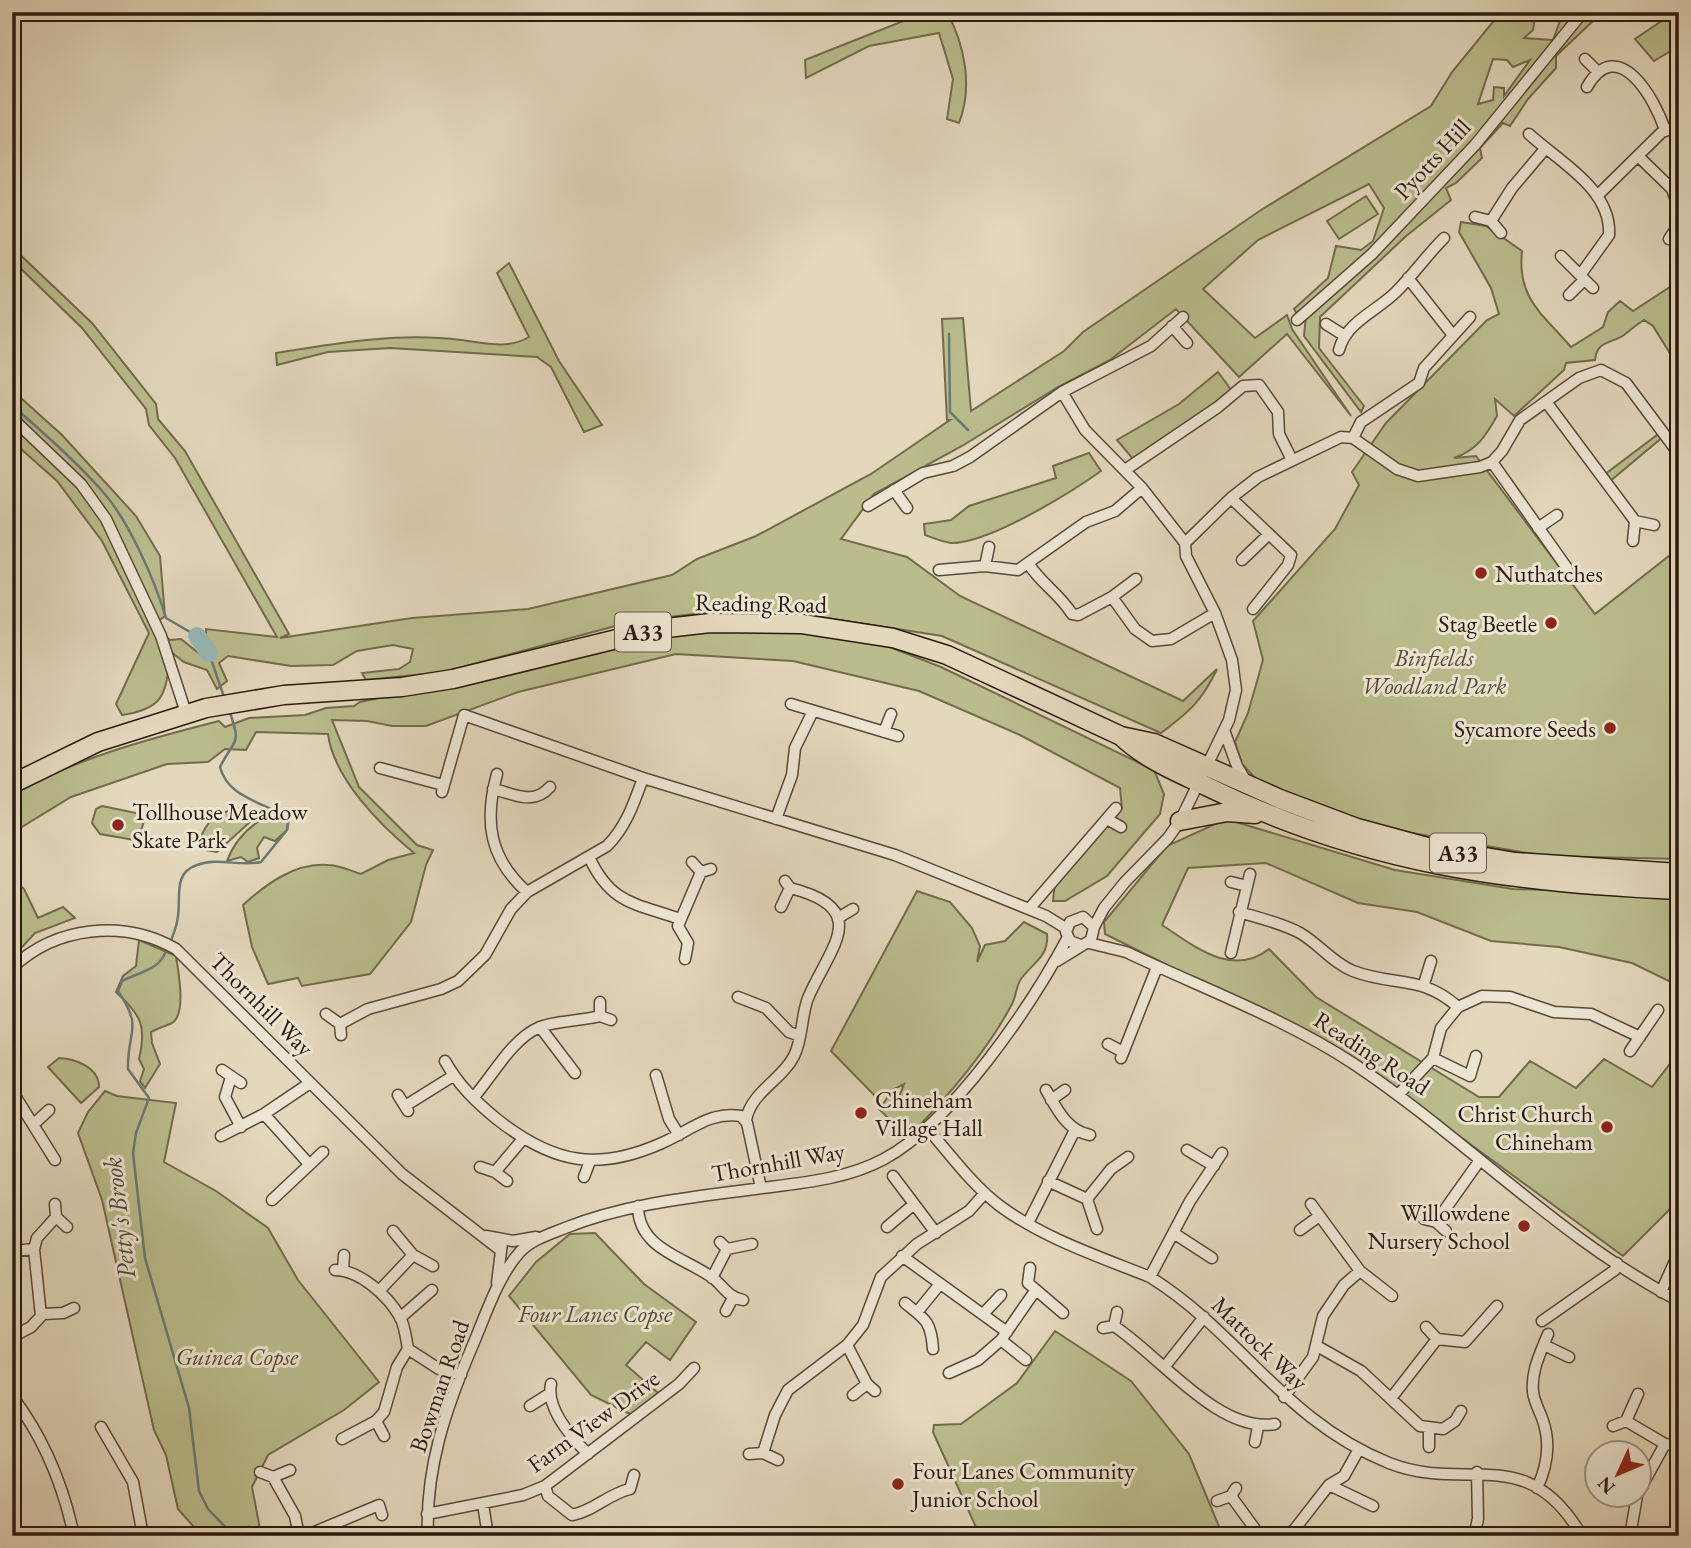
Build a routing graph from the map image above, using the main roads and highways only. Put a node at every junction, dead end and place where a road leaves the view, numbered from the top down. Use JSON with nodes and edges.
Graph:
{"nodes":[{"id":1,"x":1121,"y":736,"type":"junction"},
{"id":2,"x":1207,"y":765,"type":"junction"},
{"id":3,"x":12,"y":784,"type":"edge"},
{"id":4,"x":1180,"y":821,"type":"road end"},
{"id":5,"x":1290,"y":821,"type":"junction"},
{"id":6,"x":1679,"y":873,"type":"edge"},
{"id":7,"x":1679,"y":890,"type":"edge"}],
"edges":[{"from":1,"to":2,"type":"highway","name":"Reading Road","number":"A33"},
{"from":1,"to":3,"type":"highway","name":"Reading Road","number":"A33"},
{"from":1,"to":5,"type":"highway","name":"Reading Road","number":"A33"},
{"from":2,"to":5,"type":"highway"},
{"from":2,"to":6,"type":"highway","name":"Reading Road","number":"A33"},
{"from":4,"to":5,"type":"highway"},
{"from":5,"to":7,"type":"highway","name":"Reading Road","number":"A33"}]}
